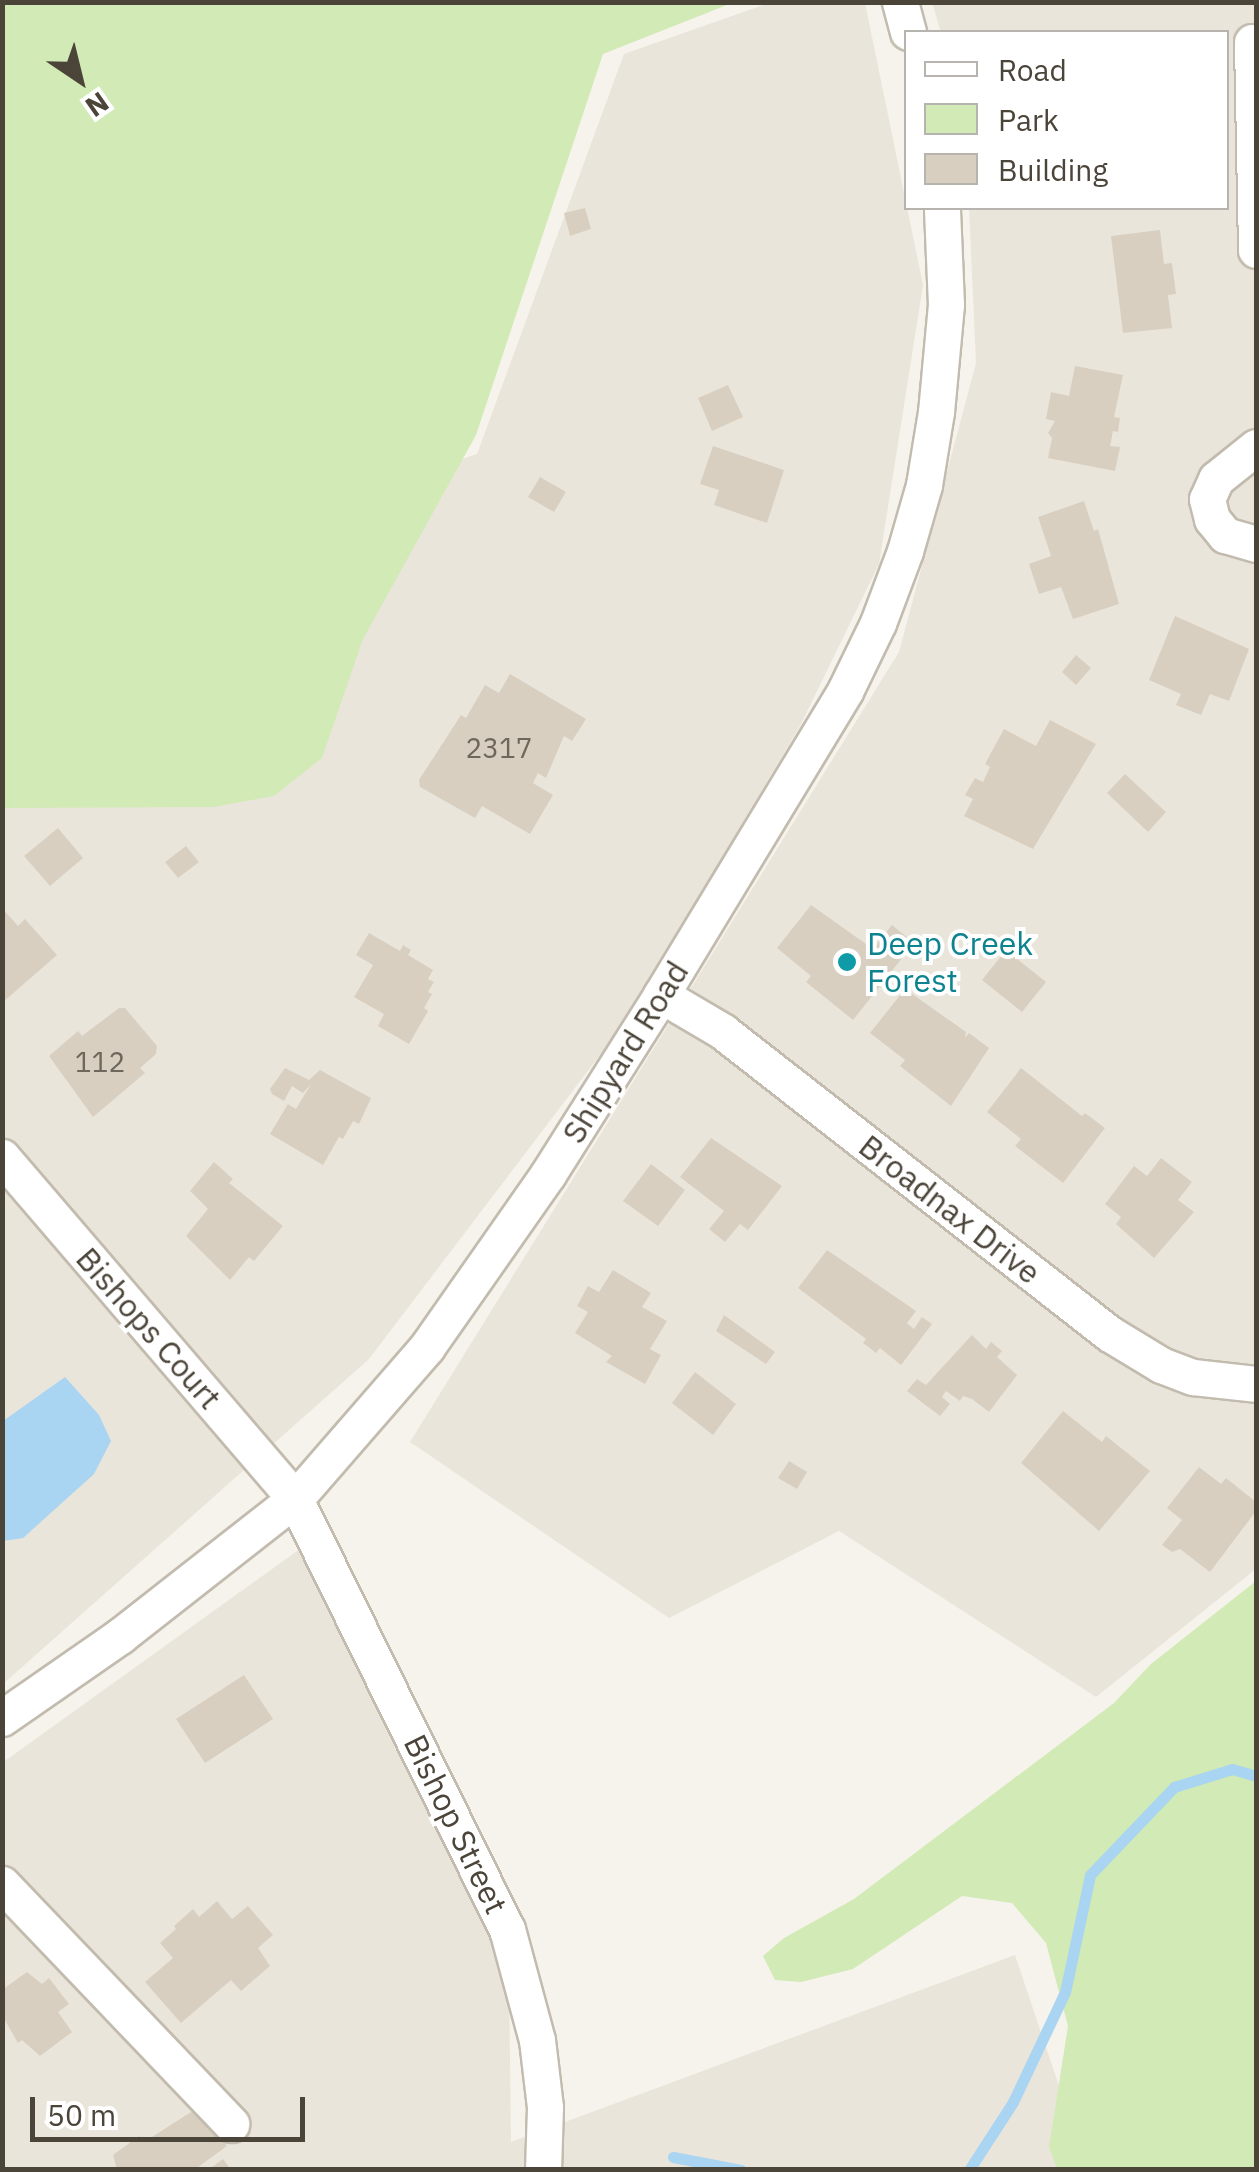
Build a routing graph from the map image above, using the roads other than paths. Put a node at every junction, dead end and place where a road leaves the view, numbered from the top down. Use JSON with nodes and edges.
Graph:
{"nodes":[{"id":1,"x":900,"y":2,"type":"edge"},
{"id":2,"x":907,"y":30,"type":"edge"},
{"id":3,"x":1245,"y":42,"type":"edge"},
{"id":4,"x":942,"y":210,"type":"edge"},
{"id":5,"x":1256,"y":250,"type":"edge"},
{"id":6,"x":1256,"y":447,"type":"edge"},
{"id":7,"x":1256,"y":544,"type":"edge"},
{"id":8,"x":662,"y":995,"type":"junction"},
{"id":9,"x":2,"y":1157,"type":"edge"},
{"id":10,"x":1256,"y":1384,"type":"edge"},
{"id":11,"x":296,"y":1499,"type":"junction"},
{"id":12,"x":2,"y":1718,"type":"edge"},
{"id":13,"x":2,"y":1884,"type":"edge"},
{"id":14,"x":230,"y":2124,"type":"dead end"},
{"id":15,"x":543,"y":2170,"type":"edge"}],
"edges":[{"from":1,"to":2,"type":"street"},
{"from":3,"to":5,"type":"street"},
{"from":4,"to":8,"type":"street","name":"Shipyard Road"},
{"from":6,"to":7,"type":"street"},
{"from":8,"to":10,"type":"street","name":"Broadnax Drive"},
{"from":8,"to":11,"type":"street","name":"Shipyard Road"},
{"from":9,"to":11,"type":"street","name":"Bishops Court"},
{"from":11,"to":12,"type":"street","name":"Shipyard Road"},
{"from":11,"to":15,"type":"street","name":"Bishop Street"},
{"from":13,"to":14,"type":"street"}]}
